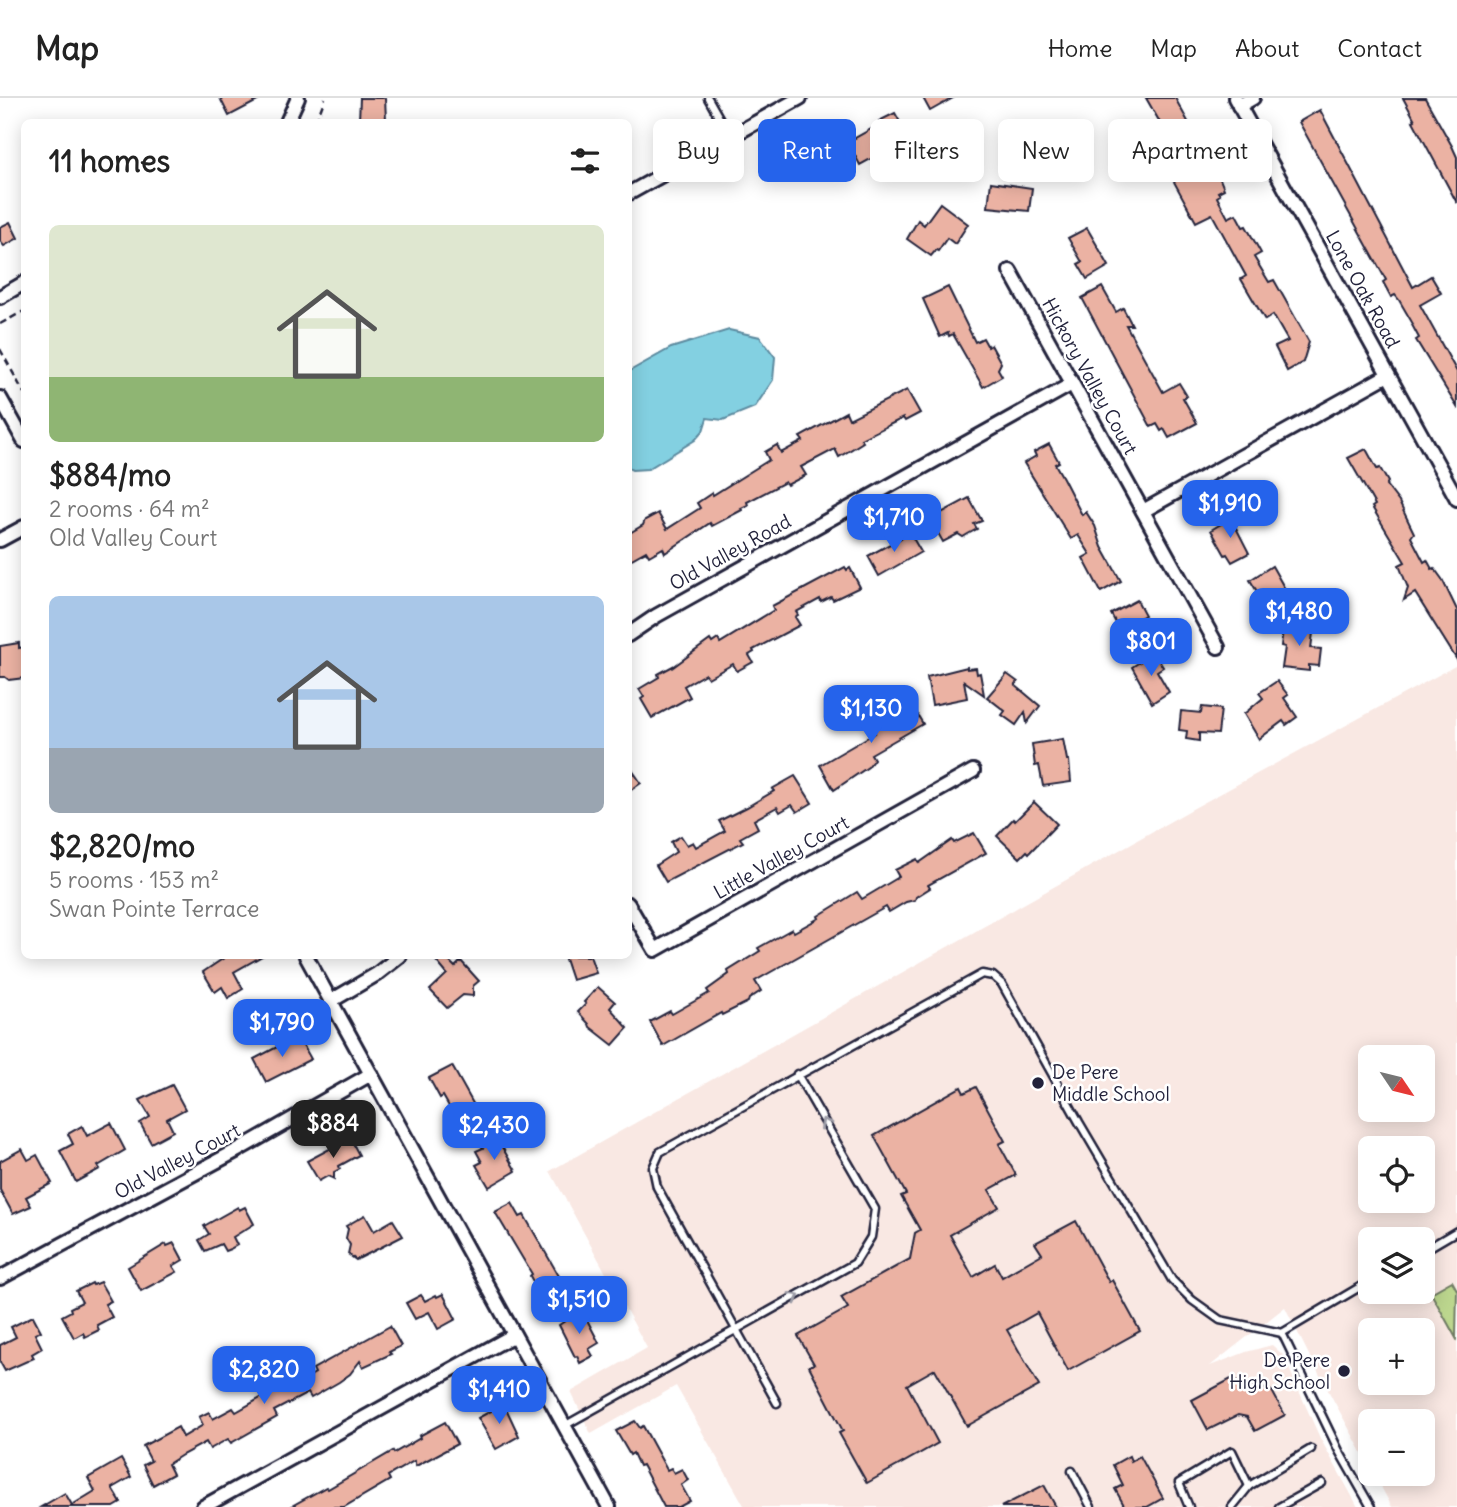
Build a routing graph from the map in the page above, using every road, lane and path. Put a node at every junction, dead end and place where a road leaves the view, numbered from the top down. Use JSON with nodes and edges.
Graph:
{"nodes":[{"id":1,"x":298,"y":98,"type":"edge"},
{"id":2,"x":325,"y":98,"type":"edge"},
{"id":3,"x":708,"y":98,"type":"edge"},
{"id":4,"x":800,"y":98,"type":"edge"},
{"id":5,"x":1253,"y":98,"type":"edge"},
{"id":6,"x":1237,"y":102,"type":"edge"},
{"id":7,"x":288,"y":119,"type":"edge"},
{"id":8,"x":317,"y":119,"type":"edge"},
{"id":9,"x":720,"y":119,"type":"edge"},
{"id":10,"x":744,"y":129,"type":"edge"},
{"id":11,"x":653,"y":180,"type":"edge"},
{"id":12,"x":632,"y":192,"type":"edge"},
{"id":13,"x":1010,"y":271,"type":"dead end"},
{"id":14,"x":21,"y":285,"type":"edge"},
{"id":15,"x":0,"y":297,"type":"edge"},
{"id":16,"x":21,"y":313,"type":"edge"},
{"id":17,"x":0,"y":324,"type":"edge"},
{"id":18,"x":0,"y":349,"type":"edge"},
{"id":19,"x":1388,"y":375,"type":"junction"},
{"id":20,"x":1072,"y":384,"type":"junction"},
{"id":21,"x":21,"y":388,"type":"edge"},
{"id":22,"x":0,"y":398,"type":"edge"},
{"id":23,"x":21,"y":436,"type":"edge"},
{"id":24,"x":1457,"y":499,"type":"edge"},
{"id":25,"x":1143,"y":511,"type":"junction"},
{"id":26,"x":21,"y":529,"type":"edge"},
{"id":27,"x":0,"y":540,"type":"edge"},
{"id":28,"x":632,"y":632,"type":"edge"},
{"id":29,"x":1218,"y":647,"type":"dead end"},
{"id":30,"x":973,"y":771,"type":"dead end"},
{"id":31,"x":632,"y":911,"type":"edge"},
{"id":32,"x":308,"y":959,"type":"edge"},
{"id":33,"x":396,"y":959,"type":"edge"},
{"id":34,"x":331,"y":1001,"type":"junction"},
{"id":35,"x":371,"y":1074,"type":"junction"},
{"id":36,"x":797,"y":1074,"type":"junction"},
{"id":37,"x":1457,"y":1231,"type":"edge"},
{"id":38,"x":1435,"y":1244,"type":"edge"},
{"id":39,"x":0,"y":1278,"type":"edge"},
{"id":40,"x":1358,"y":1288,"type":"edge"},
{"id":41,"x":735,"y":1330,"type":"junction"},
{"id":42,"x":1282,"y":1333,"type":"junction"},
{"id":43,"x":513,"y":1335,"type":"junction"},
{"id":44,"x":777,"y":1403,"type":"dead end"},
{"id":45,"x":564,"y":1426,"type":"junction"},
{"id":46,"x":1311,"y":1449,"type":"dead end"},
{"id":47,"x":1072,"y":1471,"type":"dead end"},
{"id":48,"x":1322,"y":1483,"type":"dead end"},
{"id":49,"x":1250,"y":1486,"type":"junction"},
{"id":50,"x":203,"y":1507,"type":"edge"},
{"id":51,"x":608,"y":1507,"type":"edge"},
{"id":52,"x":1091,"y":1507,"type":"edge"},
{"id":53,"x":1189,"y":1507,"type":"edge"},
{"id":54,"x":1232,"y":1507,"type":"edge"},
{"id":55,"x":1279,"y":1507,"type":"edge"},
{"id":56,"x":1371,"y":1507,"type":"edge"}],
"edges":[{"from":1,"to":7,"type":"street"},
{"from":2,"to":8,"type":"path"},
{"from":3,"to":9,"type":"lane"},
{"from":4,"to":10,"type":"street"},
{"from":5,"to":6,"type":"street"},
{"from":6,"to":19,"type":"street","name":"Lone Oak Road"},
{"from":11,"to":12,"type":"street"},
{"from":13,"to":20,"type":"street","name":"Hickory Valley Court"},
{"from":14,"to":15,"type":"street"},
{"from":16,"to":17,"type":"path"},
{"from":18,"to":21,"type":"path"},
{"from":19,"to":24,"type":"street","name":"Lone Oak Road"},
{"from":19,"to":25,"type":"street"},
{"from":20,"to":25,"type":"street","name":"Hickory Valley Court"},
{"from":20,"to":28,"type":"street","name":"Old Valley Road"},
{"from":22,"to":23,"type":"street"},
{"from":25,"to":29,"type":"street","name":"Hickory Valley Court"},
{"from":26,"to":27,"type":"street"},
{"from":30,"to":31,"type":"street","name":"Little Valley Court"},
{"from":32,"to":34,"type":"street"},
{"from":33,"to":34,"type":"street"},
{"from":34,"to":35,"type":"street"},
{"from":35,"to":39,"type":"street","name":"Old Valley Court"},
{"from":35,"to":43,"type":"street"},
{"from":41,"to":36,"type":"lane","one_way":true},
{"from":36,"to":41,"type":"lane"},
{"from":36,"to":42,"type":"lane"},
{"from":37,"to":38,"type":"lane"},
{"from":40,"to":42,"type":"lane"},
{"from":41,"to":44,"type":"lane"},
{"from":41,"to":45,"type":"lane"},
{"from":42,"to":56,"type":"lane"},
{"from":43,"to":45,"type":"street"},
{"from":43,"to":50,"type":"street"},
{"from":45,"to":51,"type":"street"},
{"from":46,"to":49,"type":"lane"},
{"from":47,"to":52,"type":"lane"},
{"from":48,"to":55,"type":"lane"},
{"from":49,"to":53,"type":"lane"},
{"from":49,"to":54,"type":"lane"}]}
